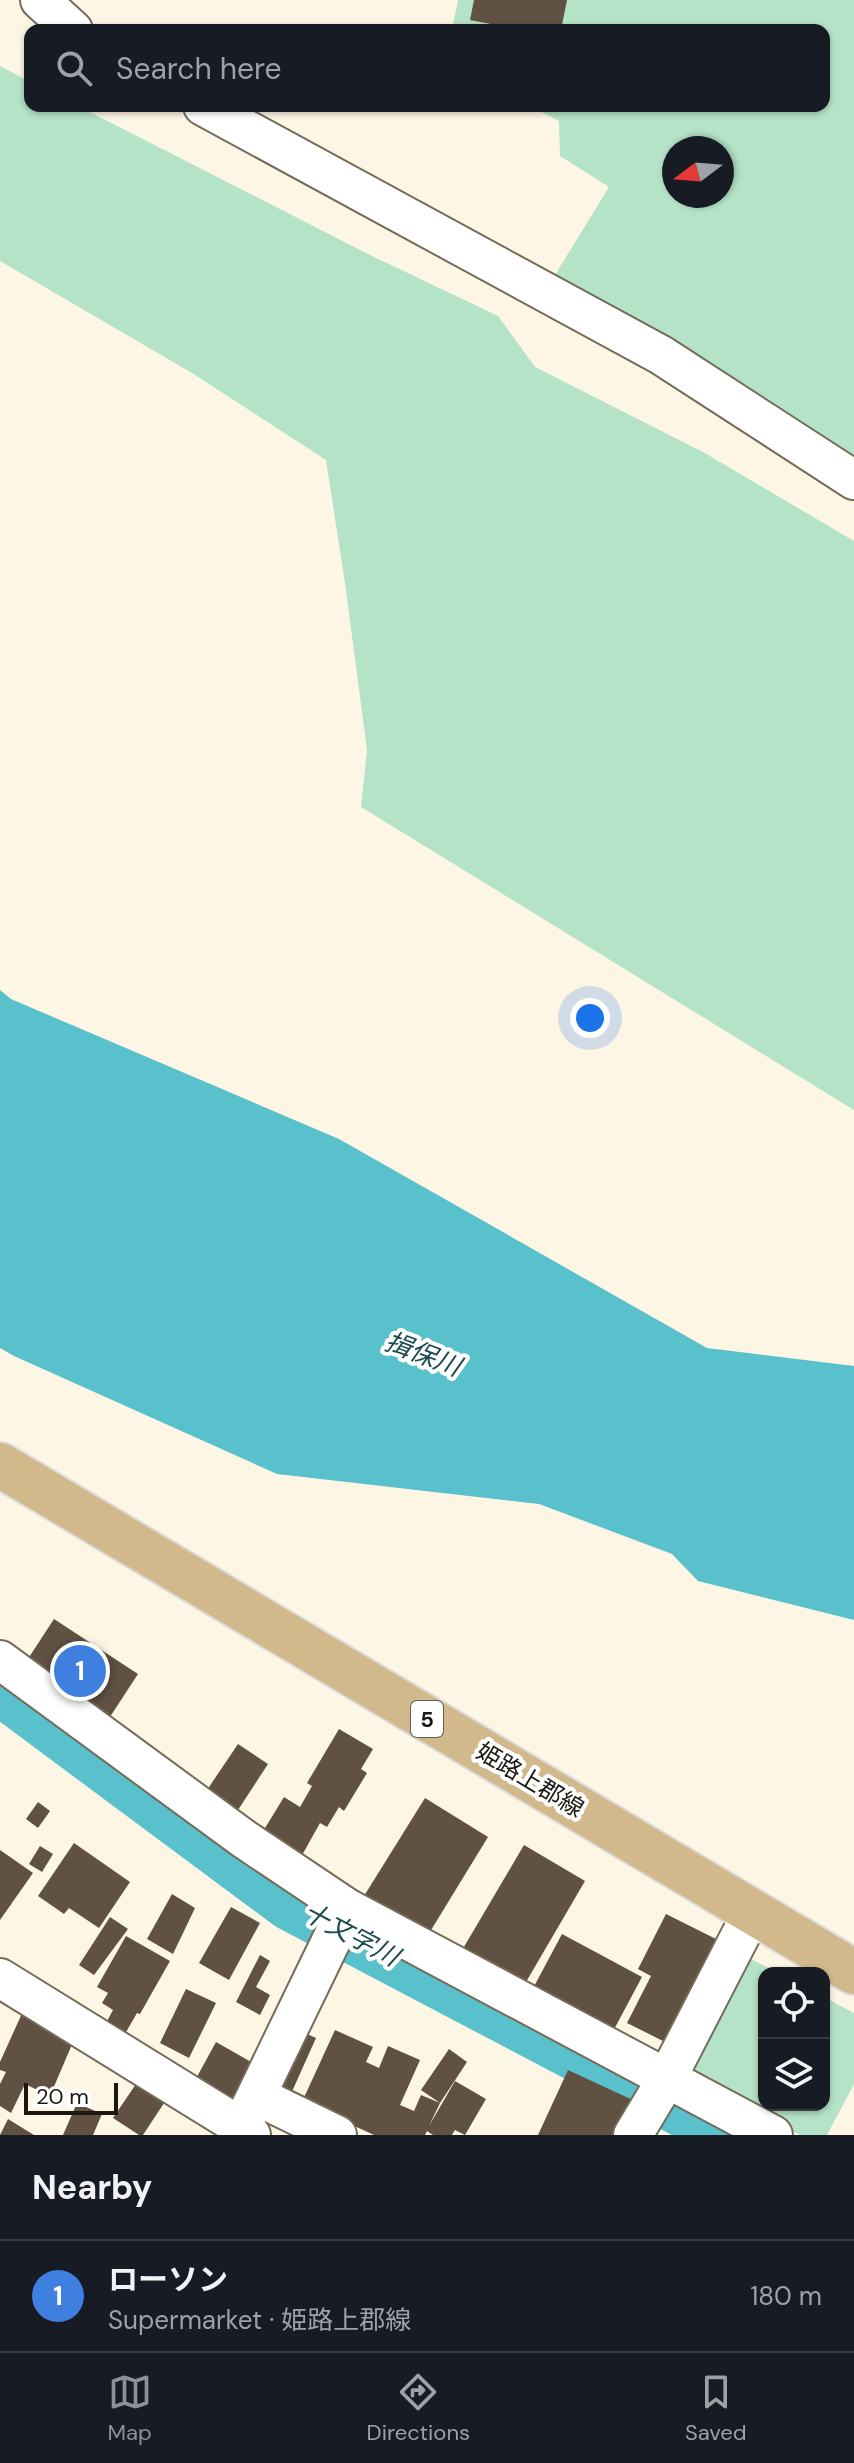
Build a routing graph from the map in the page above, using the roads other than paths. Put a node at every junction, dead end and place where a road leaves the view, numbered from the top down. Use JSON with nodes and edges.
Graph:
{"nodes":[{"id":1,"x":40,"y":0,"type":"edge"},
{"id":2,"x":66,"y":24,"type":"edge"},
{"id":3,"x":214,"y":112,"type":"edge"},
{"id":4,"x":854,"y":480,"type":"edge"},
{"id":5,"x":0,"y":1465,"type":"edge"},
{"id":6,"x":0,"y":1660,"type":"edge"},
{"id":7,"x":347,"y":1908,"type":"junction"},
{"id":8,"x":752,"y":1913,"type":"junction"},
{"id":9,"x":854,"y":1972,"type":"edge"},
{"id":10,"x":0,"y":1978,"type":"edge"},
{"id":11,"x":666,"y":2080,"type":"junction"},
{"id":12,"x":250,"y":2119,"type":"edge"},
{"id":13,"x":639,"y":2124,"type":"edge"},
{"id":14,"x":337,"y":2135,"type":"edge"},
{"id":15,"x":773,"y":2135,"type":"edge"}],
"edges":[{"from":1,"to":2,"type":"street"},
{"from":3,"to":4,"type":"street"},
{"from":5,"to":8,"type":"main road","name":"姫路上郡線","number":"5"},
{"from":6,"to":7,"type":"street"},
{"from":7,"to":11,"type":"street"},
{"from":7,"to":12,"type":"street"},
{"from":8,"to":9,"type":"main road","name":"姫路上郡線","number":"5"},
{"from":8,"to":11,"type":"street"},
{"from":10,"to":12,"type":"street"},
{"from":11,"to":13,"type":"street"},
{"from":11,"to":15,"type":"street"},
{"from":12,"to":14,"type":"street"}]}
